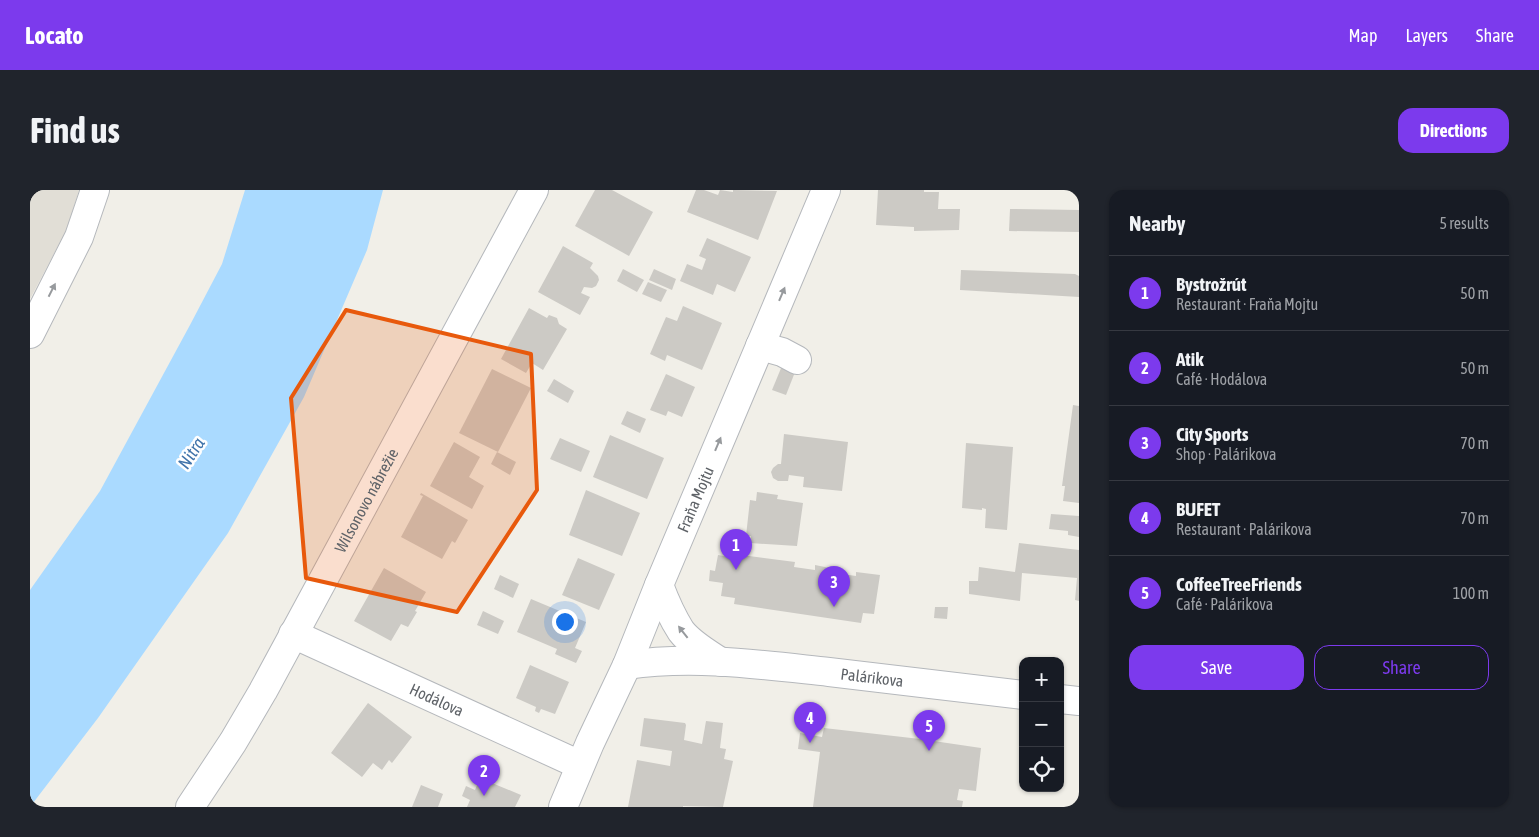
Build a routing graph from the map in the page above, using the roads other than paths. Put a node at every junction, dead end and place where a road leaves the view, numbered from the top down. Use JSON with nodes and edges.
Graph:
{"nodes":[{"id":1,"x":96,"y":190,"type":"edge"},
{"id":2,"x":534,"y":190,"type":"edge"},
{"id":3,"x":826,"y":190,"type":"edge"},
{"id":4,"x":30,"y":334,"type":"edge"},
{"id":5,"x":760,"y":346,"type":"junction"},
{"id":6,"x":797,"y":360,"type":"dead end"},
{"id":7,"x":658,"y":585,"type":"junction"},
{"id":8,"x":293,"y":634,"type":"junction"},
{"id":9,"x":721,"y":662,"type":"junction"},
{"id":10,"x":627,"y":665,"type":"junction"},
{"id":11,"x":1019,"y":695,"type":"edge"},
{"id":12,"x":1064,"y":699,"type":"edge"},
{"id":13,"x":1079,"y":701,"type":"edge"},
{"id":14,"x":580,"y":766,"type":"junction"},
{"id":15,"x":190,"y":807,"type":"edge"},
{"id":16,"x":563,"y":807,"type":"edge"}],
"edges":[{"from":4,"to":1,"type":"street","one_way":true},
{"from":2,"to":8,"type":"street","name":"Wilsonovo nábrežie"},
{"from":5,"to":3,"type":"street","name":"Fraňa Mojtu","one_way":true},
{"from":5,"to":6,"type":"street"},
{"from":7,"to":5,"type":"street","name":"Fraňa Mojtu","one_way":true},
{"from":9,"to":7,"type":"street","name":"Palárikova","one_way":true},
{"from":7,"to":10,"type":"street","name":"Fraňa Mojtu"},
{"from":8,"to":14,"type":"street","name":"Hodálova"},
{"from":8,"to":15,"type":"street","name":"Wilsonovo nábrežie"},
{"from":9,"to":10,"type":"street","name":"Palárikova"},
{"from":9,"to":11,"type":"street","name":"Palárikova"},
{"from":10,"to":14,"type":"street","name":"Fraňa Mojtu"},
{"from":12,"to":13,"type":"street"},
{"from":14,"to":16,"type":"street","name":"Fraňa Mojtu"}]}
